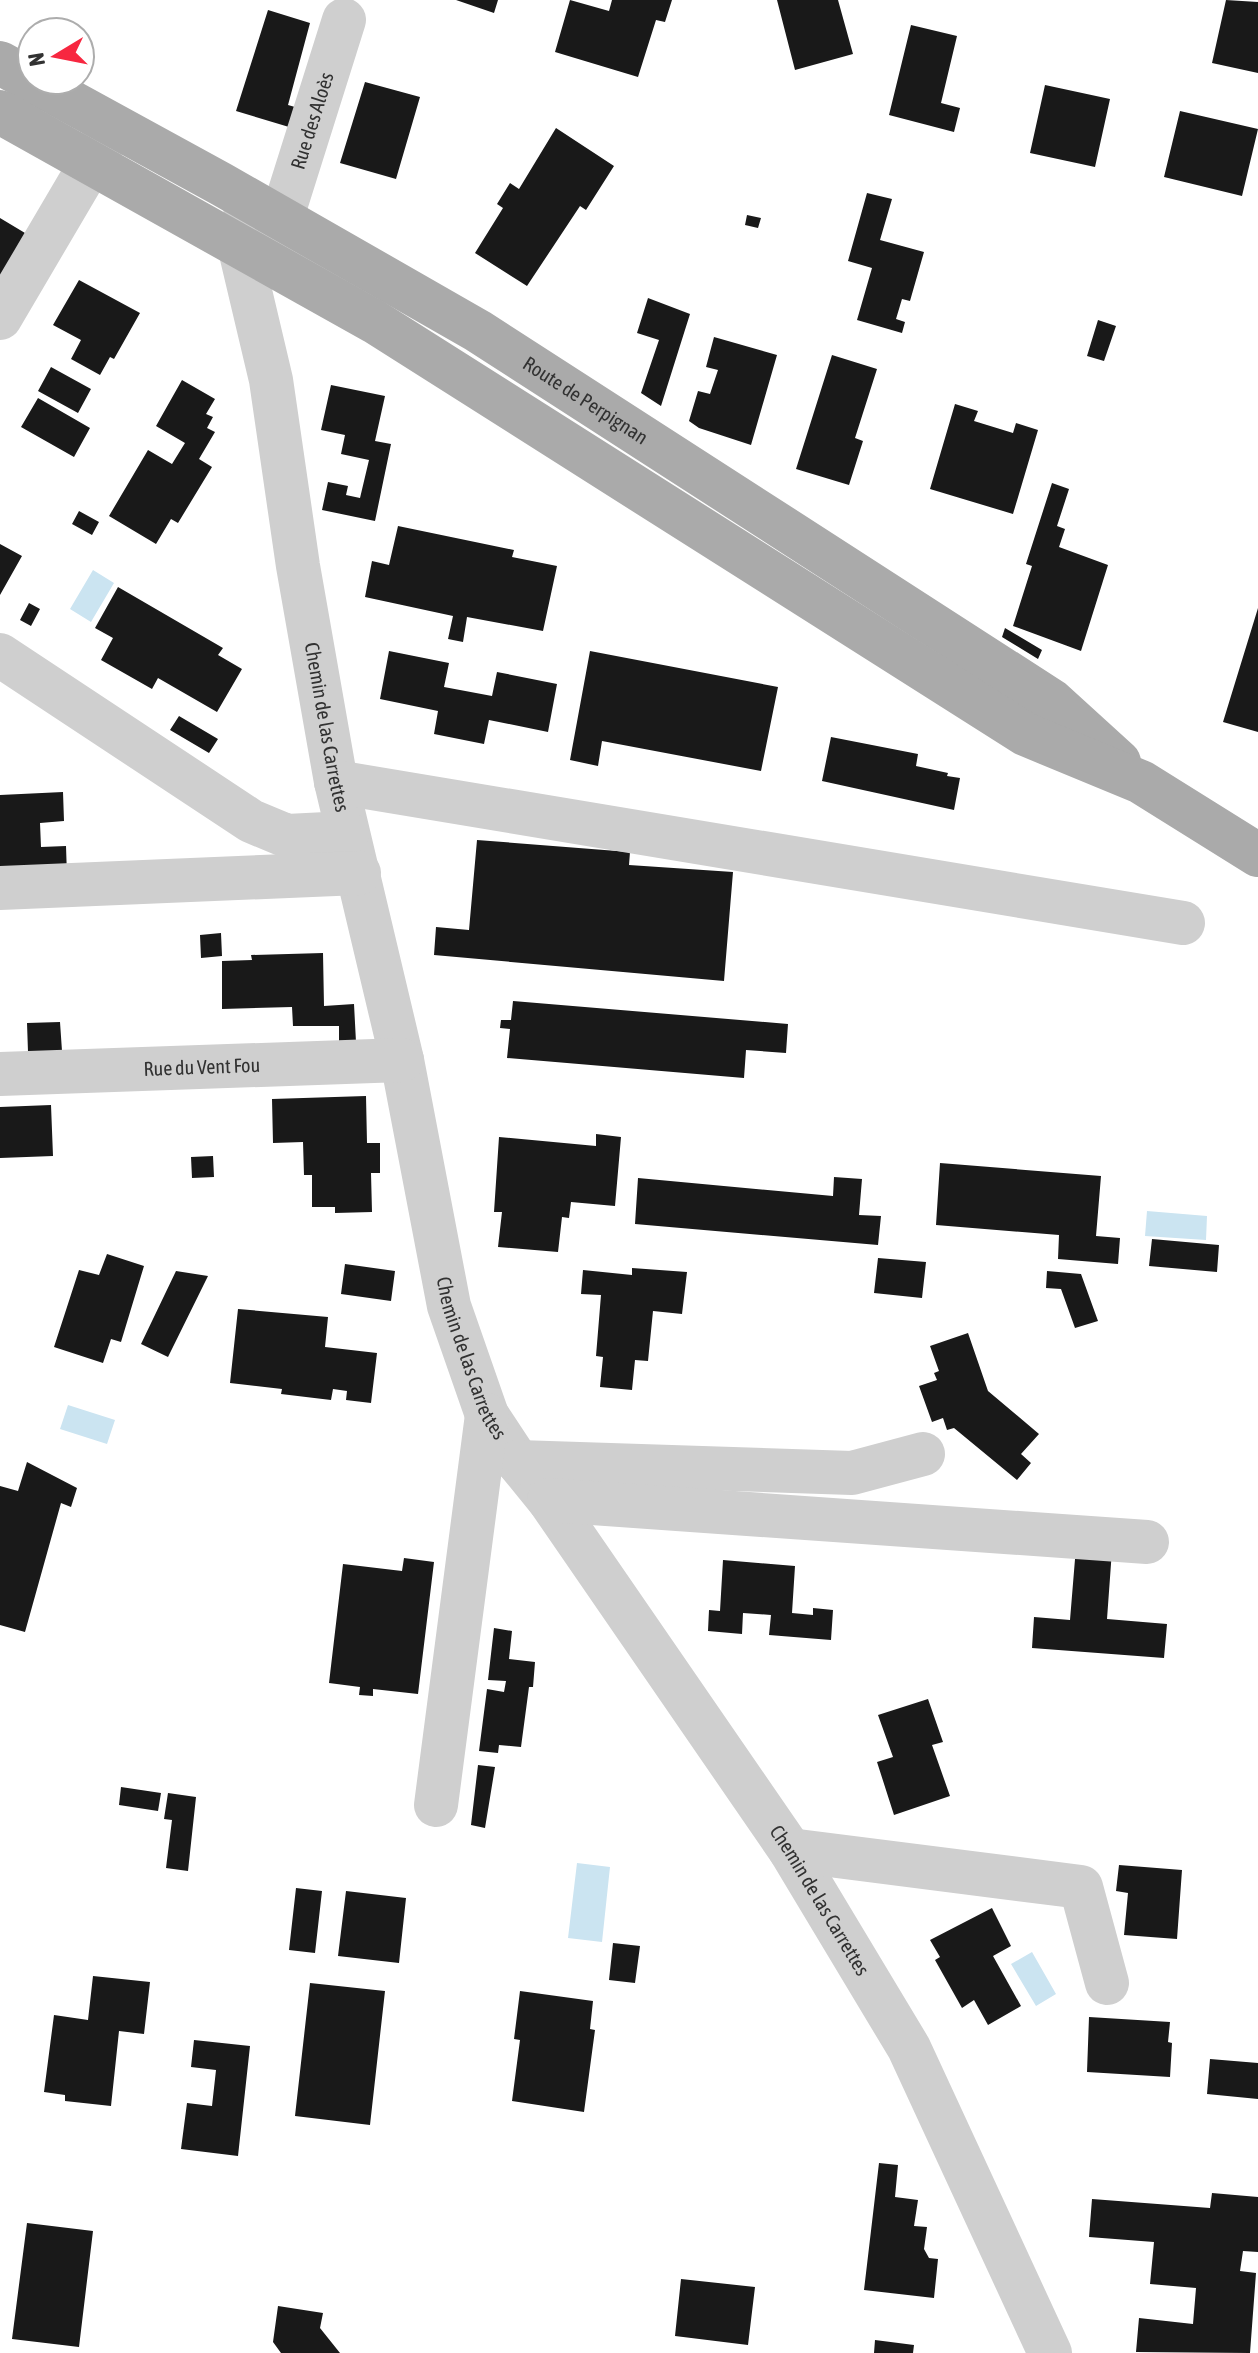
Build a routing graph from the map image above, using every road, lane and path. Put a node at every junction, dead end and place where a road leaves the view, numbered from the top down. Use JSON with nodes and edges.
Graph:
{"nodes":[{"id":1,"x":344,"y":20,"type":"dead end"},
{"id":2,"x":0,"y":63,"type":"edge"},
{"id":3,"x":0,"y":112,"type":"edge"},
{"id":4,"x":113,"y":126,"type":"junction"},
{"id":5,"x":92,"y":164,"type":"junction"},
{"id":6,"x":253,"y":223,"type":"junction"},
{"id":7,"x":0,"y":318,"type":"edge"},
{"id":8,"x":0,"y":655,"type":"edge"},
{"id":9,"x":336,"y":782,"type":"junction"},
{"id":10,"x":1141,"y":782,"type":"junction"},
{"id":11,"x":353,"y":853,"type":"junction"},
{"id":12,"x":1258,"y":855,"type":"edge"},
{"id":13,"x":0,"y":888,"type":"edge"},
{"id":14,"x":1183,"y":923,"type":"dead end"},
{"id":15,"x":402,"y":1060,"type":"junction"},
{"id":16,"x":0,"y":1074,"type":"edge"},
{"id":17,"x":487,"y":1415,"type":"junction"},
{"id":18,"x":923,"y":1454,"type":"dead end"},
{"id":19,"x":518,"y":1462,"type":"junction"},
{"id":20,"x":549,"y":1500,"type":"junction"},
{"id":21,"x":1147,"y":1542,"type":"dead end"},
{"id":22,"x":436,"y":1805,"type":"dead end"},
{"id":23,"x":790,"y":1850,"type":"junction"},
{"id":24,"x":1107,"y":1983,"type":"dead end"},
{"id":25,"x":1050,"y":2353,"type":"edge"}],
"edges":[{"from":1,"to":6,"type":"street","name":"Rue des Aloès"},
{"from":2,"to":4,"type":"main road","name":"Route de Perpignan"},
{"from":3,"to":5,"type":"main road","name":"Route de Perpignan"},
{"from":4,"to":5,"type":"street"},
{"from":4,"to":6,"type":"main road","name":"Route de Perpignan"},
{"from":5,"to":6,"type":"main road","name":"Route de Perpignan"},
{"from":5,"to":7,"type":"street"},
{"from":6,"to":9,"type":"street","name":"Chemin de las Carrettes"},
{"from":6,"to":10,"type":"main road","name":"Route de Perpignan"},
{"from":6,"to":10,"type":"main road","name":"Route de Perpignan"},
{"from":8,"to":11,"type":"street"},
{"from":9,"to":11,"type":"street","name":"Chemin de las Carrettes"},
{"from":9,"to":14,"type":"street"},
{"from":10,"to":12,"type":"main road","name":"Route de Perpignan"},
{"from":11,"to":13,"type":"street"},
{"from":11,"to":15,"type":"street","name":"Chemin de las Carrettes"},
{"from":15,"to":16,"type":"street","name":"Rue du Vent Fou"},
{"from":15,"to":17,"type":"street","name":"Chemin de las Carrettes"},
{"from":17,"to":19,"type":"street","name":"Chemin de las Carrettes"},
{"from":17,"to":22,"type":"street"},
{"from":18,"to":19,"type":"street"},
{"from":19,"to":20,"type":"street","name":"Chemin de las Carrettes"},
{"from":20,"to":21,"type":"street"},
{"from":20,"to":23,"type":"street","name":"Chemin de las Carrettes"},
{"from":23,"to":24,"type":"street"},
{"from":23,"to":25,"type":"street","name":"Chemin de las Carrettes"}]}
